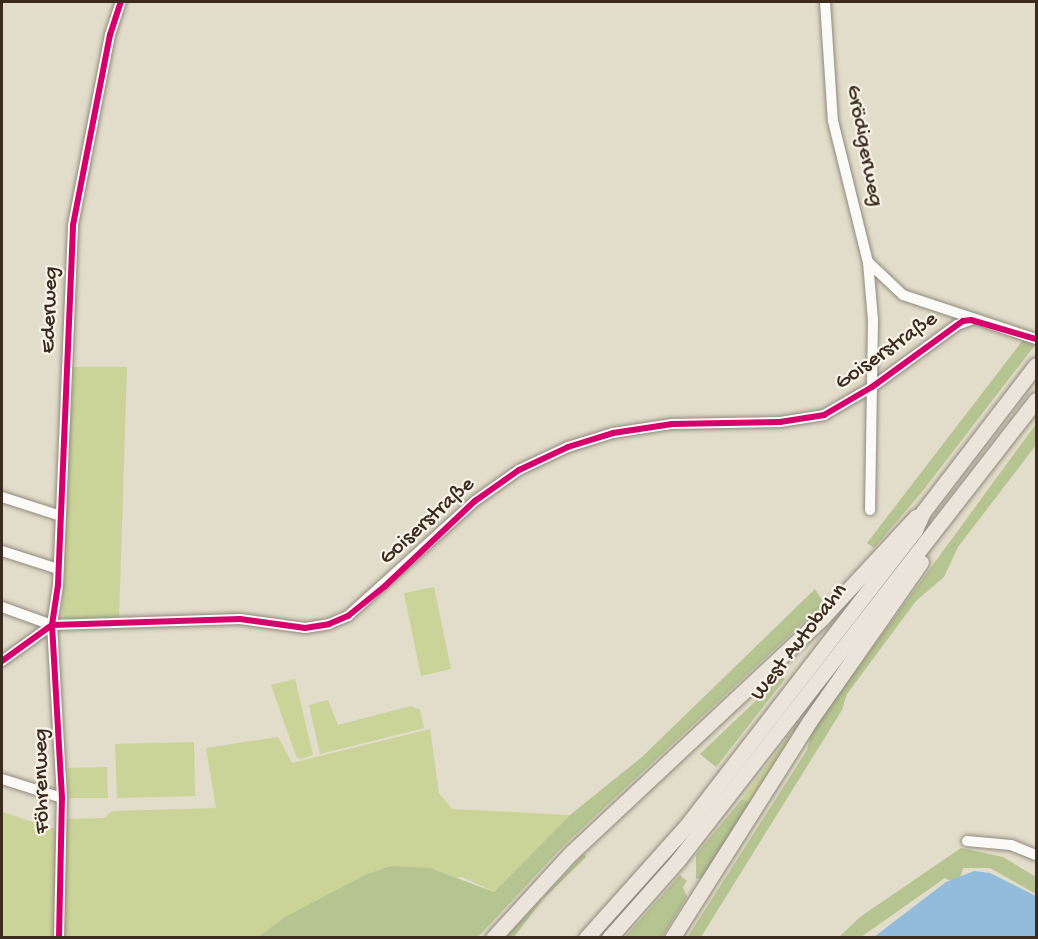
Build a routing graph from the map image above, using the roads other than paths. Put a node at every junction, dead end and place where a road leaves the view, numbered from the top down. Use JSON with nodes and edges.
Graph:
{"nodes":[{"id":1,"x":121,"y":2,"type":"edge"},
{"id":2,"x":825,"y":2,"type":"edge"},
{"id":3,"x":868,"y":262,"type":"junction"},
{"id":4,"x":971,"y":320,"type":"junction"},
{"id":5,"x":1036,"y":339,"type":"edge"},
{"id":6,"x":1036,"y":365,"type":"edge"},
{"id":7,"x":872,"y":387,"type":"junction"},
{"id":8,"x":1036,"y":400,"type":"edge"},
{"id":9,"x":2,"y":497,"type":"edge"},
{"id":10,"x":870,"y":510,"type":"dead end"},
{"id":11,"x":953,"y":511,"type":"junction"},
{"id":12,"x":923,"y":512,"type":"junction"},
{"id":13,"x":61,"y":516,"type":"junction"},
{"id":14,"x":2,"y":551,"type":"edge"},
{"id":15,"x":58,"y":569,"type":"junction"},
{"id":16,"x":2,"y":607,"type":"edge"},
{"id":17,"x":52,"y":625,"type":"junction"},
{"id":18,"x":2,"y":661,"type":"edge"},
{"id":19,"x":2,"y":778,"type":"edge"},
{"id":20,"x":62,"y":798,"type":"junction"},
{"id":21,"x":968,"y":841,"type":"dead end"},
{"id":22,"x":1036,"y":855,"type":"edge"},
{"id":23,"x":59,"y":938,"type":"edge"},
{"id":24,"x":493,"y":938,"type":"edge"},
{"id":25,"x":585,"y":938,"type":"edge"},
{"id":26,"x":609,"y":938,"type":"edge"},
{"id":27,"x":672,"y":938,"type":"edge"}],
"edges":[{"from":1,"to":13,"type":"street","name":"Ederweg"},
{"from":2,"to":3,"type":"street","name":"Grödigerweg"},
{"from":3,"to":4,"type":"street"},
{"from":3,"to":7,"type":"street","name":"Grödigerweg"},
{"from":4,"to":5,"type":"street"},
{"from":4,"to":7,"type":"street","name":"Goiserstraße"},
{"from":6,"to":12,"type":"highway","name":"West Autobahn"},
{"from":7,"to":10,"type":"street","name":"Grödigerweg"},
{"from":7,"to":17,"type":"street","name":"Goiserstraße"},
{"from":8,"to":11,"type":"highway","name":"West Autobahn"},
{"from":9,"to":13,"type":"street"},
{"from":11,"to":26,"type":"highway","name":"West Autobahn"},
{"from":11,"to":27,"type":"highway"},
{"from":12,"to":24,"type":"highway"},
{"from":12,"to":25,"type":"highway","name":"West Autobahn"},
{"from":13,"to":15,"type":"street","name":"Ederweg"},
{"from":14,"to":15,"type":"street"},
{"from":15,"to":17,"type":"street","name":"Ederweg"},
{"from":16,"to":17,"type":"street"},
{"from":17,"to":18,"type":"street"},
{"from":17,"to":20,"type":"street","name":"Föhrenweg"},
{"from":19,"to":20,"type":"street","name":"Föhrenweg"},
{"from":20,"to":23,"type":"street","name":"Föhrenweg"},
{"from":21,"to":22,"type":"street"}]}
